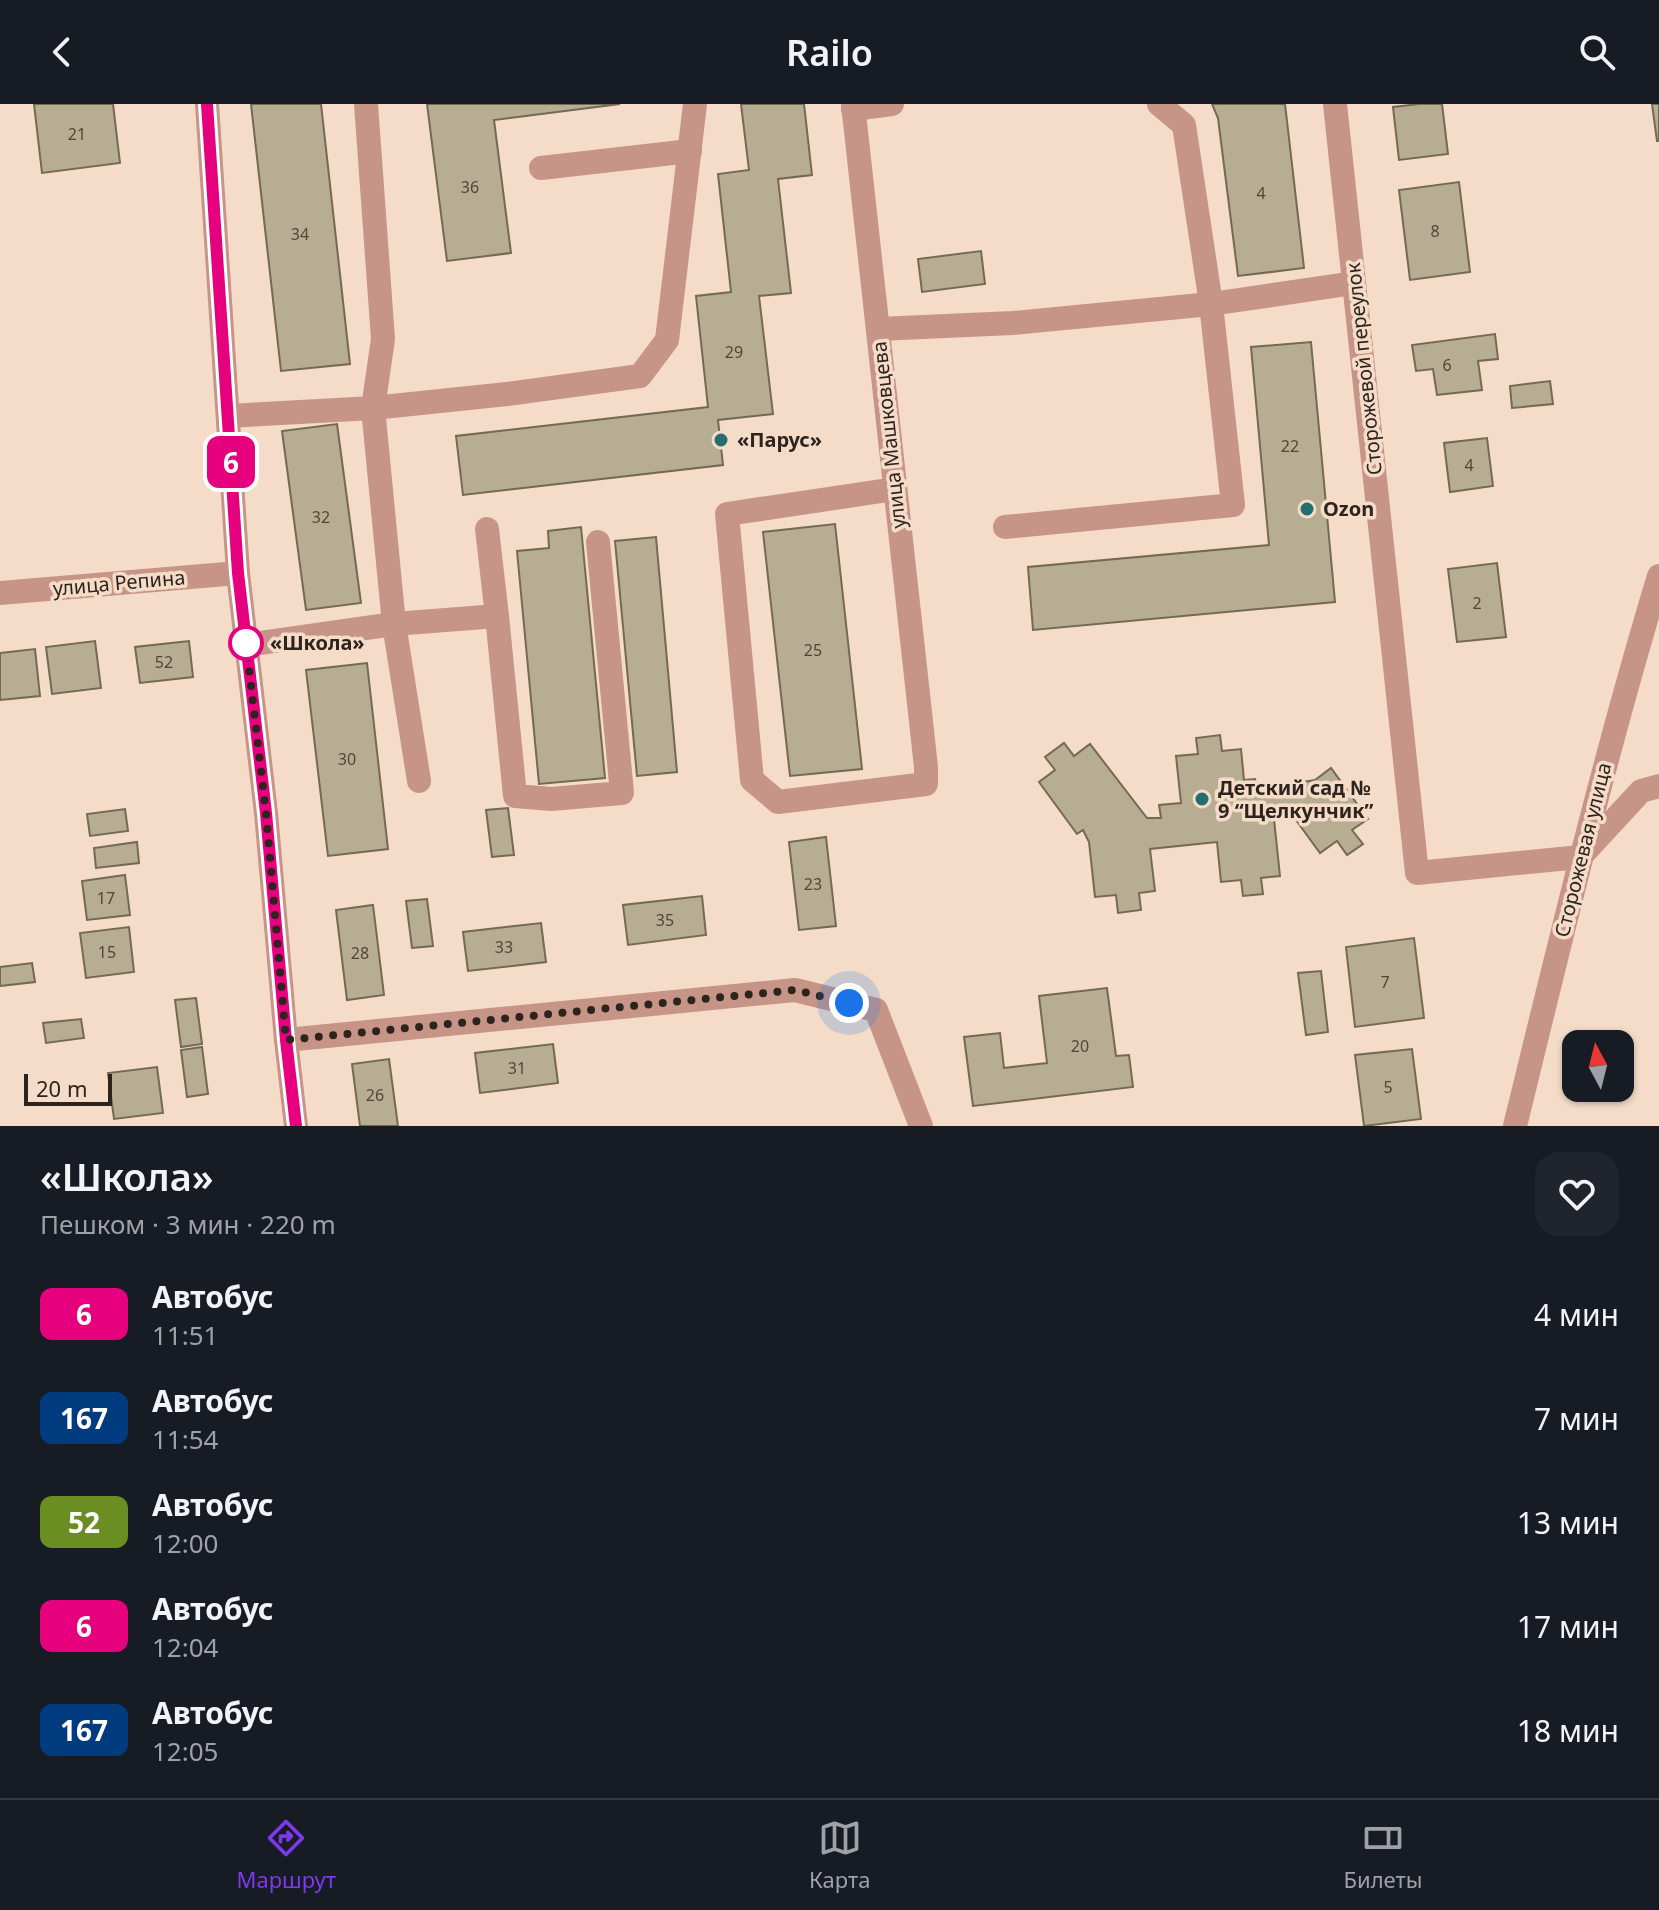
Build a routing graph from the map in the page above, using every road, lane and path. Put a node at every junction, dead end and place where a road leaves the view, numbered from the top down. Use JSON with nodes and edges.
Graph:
{"nodes":[{"id":1,"x":207,"y":104,"type":"edge"},
{"id":2,"x":366,"y":104,"type":"edge"},
{"id":3,"x":695,"y":104,"type":"edge"},
{"id":4,"x":892,"y":104,"type":"edge"},
{"id":5,"x":1159,"y":104,"type":"edge"},
{"id":6,"x":1335,"y":104,"type":"edge"},
{"id":7,"x":853,"y":106,"type":"edge"},
{"id":8,"x":690,"y":151,"type":"junction"},
{"id":9,"x":541,"y":168,"type":"dead end"},
{"id":10,"x":1354,"y":283,"type":"junction"},
{"id":11,"x":1211,"y":304,"type":"junction"},
{"id":12,"x":878,"y":329,"type":"junction"},
{"id":13,"x":373,"y":408,"type":"junction"},
{"id":14,"x":228,"y":416,"type":"junction"},
{"id":15,"x":895,"y":489,"type":"junction"},
{"id":16,"x":1005,"y":527,"type":"dead end"},
{"id":17,"x":487,"y":529,"type":"dead end"},
{"id":18,"x":598,"y":542,"type":"dead end"},
{"id":19,"x":238,"y":573,"type":"junction"},
{"id":20,"x":1659,"y":576,"type":"edge"},
{"id":21,"x":0,"y":593,"type":"edge"},
{"id":22,"x":497,"y":616,"type":"junction"},
{"id":23,"x":394,"y":624,"type":"junction"},
{"id":24,"x":246,"y":645,"type":"junction"},
{"id":25,"x":419,"y":781,"type":"dead end"},
{"id":26,"x":1659,"y":786,"type":"edge"},
{"id":27,"x":1580,"y":857,"type":"junction"},
{"id":28,"x":286,"y":1040,"type":"junction"},
{"id":29,"x":296,"y":1126,"type":"edge"},
{"id":30,"x":921,"y":1126,"type":"edge"},
{"id":31,"x":1515,"y":1126,"type":"edge"}],
"edges":[{"from":1,"to":14,"type":"street"},
{"from":2,"to":13,"type":"street"},
{"from":3,"to":8,"type":"street"},
{"from":4,"to":7,"type":"street"},
{"from":5,"to":11,"type":"street"},
{"from":6,"to":10,"type":"street","name":"Сторожевой переулок"},
{"from":7,"to":12,"type":"street","name":"улица Машковцева"},
{"from":8,"to":9,"type":"street"},
{"from":8,"to":13,"type":"street"},
{"from":10,"to":11,"type":"street"},
{"from":10,"to":27,"type":"street","name":"Сторожевой переулок"},
{"from":11,"to":12,"type":"street"},
{"from":11,"to":16,"type":"street"},
{"from":12,"to":15,"type":"street","name":"улица Машковцева"},
{"from":13,"to":14,"type":"street"},
{"from":13,"to":23,"type":"street"},
{"from":14,"to":19,"type":"street"},
{"from":15,"to":15,"type":"street","name":"улица Машковцева"},
{"from":17,"to":22,"type":"street"},
{"from":18,"to":22,"type":"street"},
{"from":19,"to":21,"type":"street","name":"улица Репина"},
{"from":19,"to":24,"type":"street"},
{"from":20,"to":27,"type":"street","name":"Сторожевая улица"},
{"from":22,"to":23,"type":"street"},
{"from":23,"to":24,"type":"street"},
{"from":23,"to":25,"type":"street"},
{"from":24,"to":28,"type":"street"},
{"from":26,"to":27,"type":"street"},
{"from":27,"to":31,"type":"street","name":"Сторожевая улица"},
{"from":28,"to":29,"type":"street"},
{"from":28,"to":30,"type":"street"}]}
